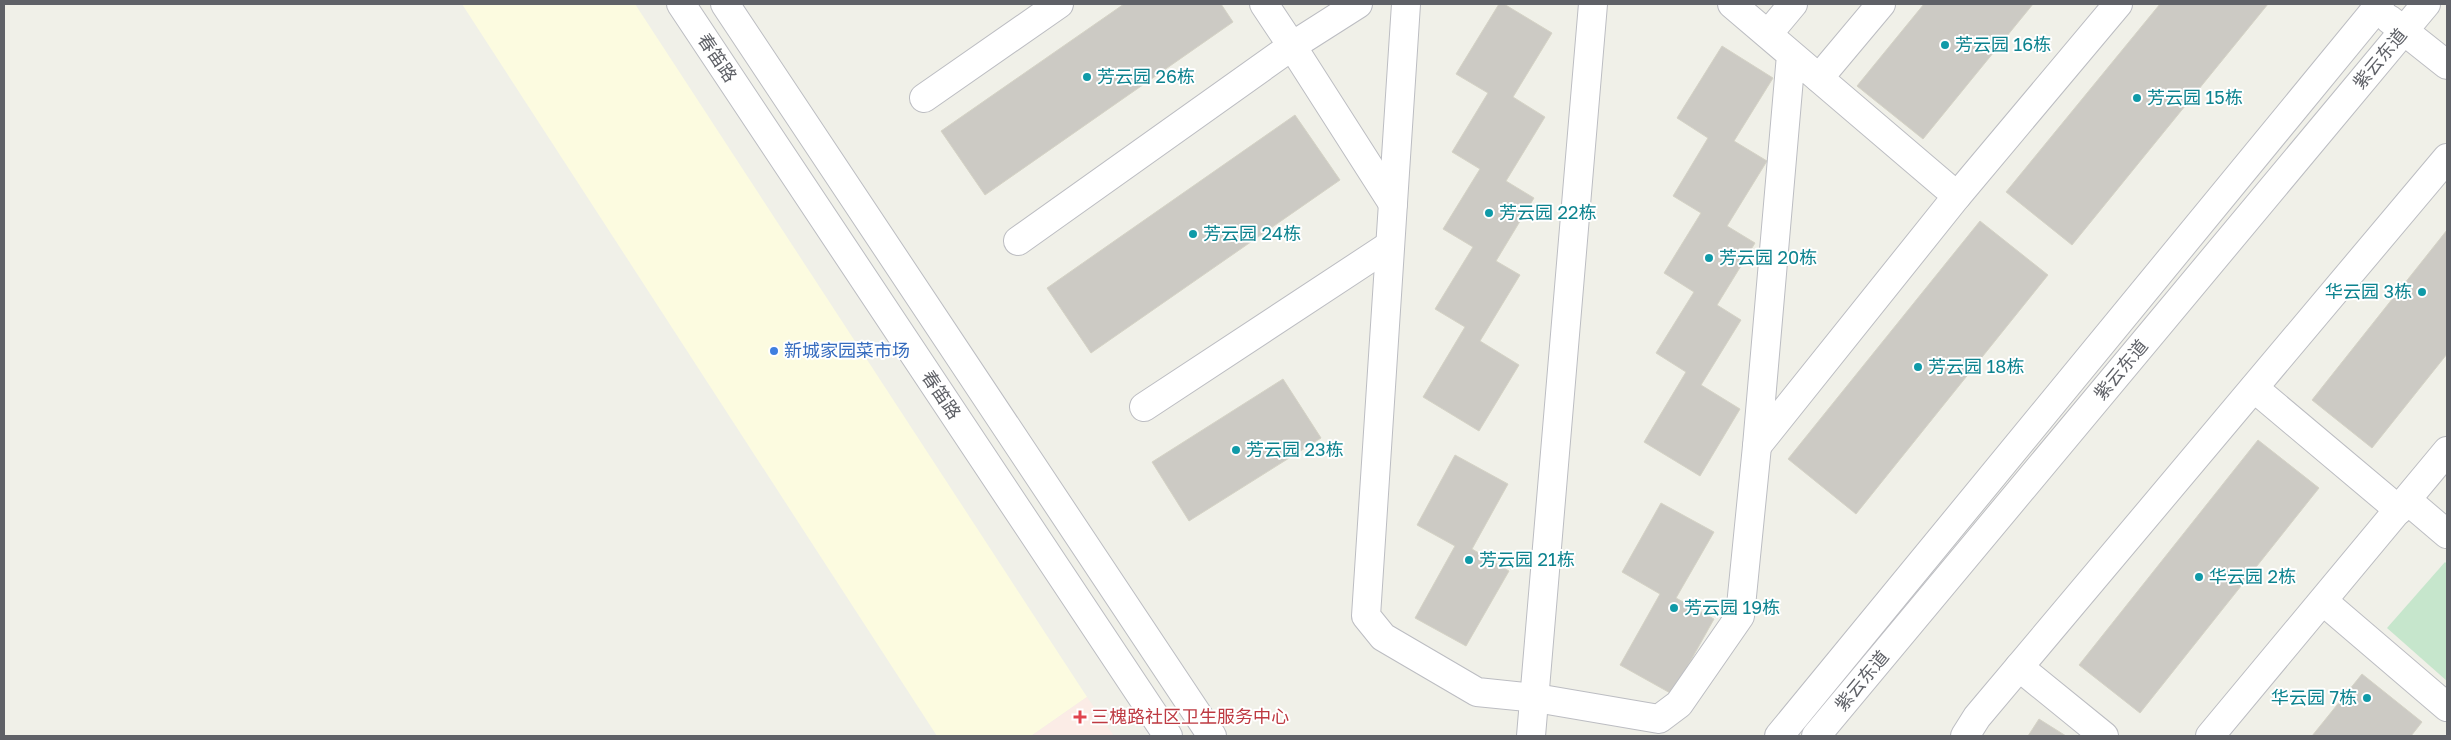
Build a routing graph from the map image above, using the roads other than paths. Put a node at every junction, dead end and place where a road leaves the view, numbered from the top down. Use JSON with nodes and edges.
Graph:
{"nodes":[{"id":1,"x":681,"y":4,"type":"edge"},
{"id":2,"x":725,"y":4,"type":"edge"},
{"id":3,"x":1059,"y":4,"type":"edge"},
{"id":4,"x":1264,"y":4,"type":"edge"},
{"id":5,"x":1358,"y":4,"type":"edge"},
{"id":6,"x":1406,"y":4,"type":"edge"},
{"id":7,"x":1593,"y":4,"type":"edge"},
{"id":8,"x":1732,"y":4,"type":"edge"},
{"id":9,"x":1793,"y":4,"type":"edge"},
{"id":10,"x":1881,"y":4,"type":"edge"},
{"id":11,"x":2118,"y":4,"type":"edge"},
{"id":12,"x":2426,"y":4,"type":"edge"},
{"id":13,"x":2378,"y":6,"type":"edge"},
{"id":14,"x":2404,"y":30,"type":"junction"},
{"id":15,"x":1768,"y":34,"type":"junction"},
{"id":16,"x":1292,"y":46,"type":"junction"},
{"id":17,"x":1792,"y":55,"type":"junction"},
{"id":18,"x":2447,"y":65,"type":"edge"},
{"id":19,"x":1819,"y":78,"type":"junction"},
{"id":20,"x":924,"y":98,"type":"dead end"},
{"id":21,"x":2447,"y":158,"type":"edge"},
{"id":22,"x":1957,"y":196,"type":"junction"},
{"id":23,"x":1393,"y":204,"type":"junction"},
{"id":24,"x":1018,"y":241,"type":"dead end"},
{"id":25,"x":1390,"y":245,"type":"junction"},
{"id":26,"x":2254,"y":388,"type":"junction"},
{"id":27,"x":1144,"y":407,"type":"dead end"},
{"id":28,"x":1757,"y":446,"type":"junction"},
{"id":29,"x":2447,"y":451,"type":"edge"},
{"id":30,"x":2403,"y":505,"type":"junction"},
{"id":31,"x":2447,"y":534,"type":"edge"},
{"id":32,"x":2323,"y":601,"type":"junction"},
{"id":33,"x":2019,"y":667,"type":"junction"},
{"id":34,"x":1536,"y":698,"type":"junction"},
{"id":35,"x":2447,"y":707,"type":"edge"},
{"id":36,"x":1168,"y":736,"type":"edge"},
{"id":37,"x":1212,"y":736,"type":"edge"},
{"id":38,"x":1531,"y":736,"type":"edge"},
{"id":39,"x":1779,"y":736,"type":"edge"},
{"id":40,"x":1816,"y":736,"type":"edge"},
{"id":41,"x":1965,"y":736,"type":"edge"},
{"id":42,"x":2104,"y":736,"type":"edge"},
{"id":43,"x":2210,"y":736,"type":"edge"}],
"edges":[{"from":1,"to":36,"type":"street","name":"春笛路"},
{"from":2,"to":37,"type":"street","name":"春笛路"},
{"from":3,"to":20,"type":"street"},
{"from":4,"to":16,"type":"street"},
{"from":5,"to":16,"type":"street"},
{"from":6,"to":23,"type":"street"},
{"from":7,"to":34,"type":"street"},
{"from":8,"to":15,"type":"street"},
{"from":9,"to":15,"type":"street"},
{"from":10,"to":19,"type":"street"},
{"from":11,"to":22,"type":"street"},
{"from":12,"to":14,"type":"street","name":"紫云东道"},
{"from":13,"to":14,"type":"street"},
{"from":13,"to":39,"type":"street","name":"紫云东道"},
{"from":14,"to":18,"type":"street"},
{"from":14,"to":40,"type":"street","name":"紫云东道"},
{"from":15,"to":17,"type":"street"},
{"from":16,"to":23,"type":"street"},
{"from":16,"to":24,"type":"street"},
{"from":17,"to":19,"type":"street"},
{"from":17,"to":28,"type":"street"},
{"from":19,"to":22,"type":"street"},
{"from":21,"to":26,"type":"street"},
{"from":22,"to":28,"type":"street"},
{"from":23,"to":25,"type":"street"},
{"from":25,"to":27,"type":"street"},
{"from":25,"to":34,"type":"street"},
{"from":26,"to":30,"type":"street"},
{"from":26,"to":33,"type":"street"},
{"from":28,"to":34,"type":"street"},
{"from":29,"to":30,"type":"street"},
{"from":30,"to":31,"type":"street"},
{"from":30,"to":32,"type":"street"},
{"from":32,"to":35,"type":"street"},
{"from":32,"to":43,"type":"street"},
{"from":33,"to":41,"type":"street"},
{"from":33,"to":42,"type":"street"},
{"from":34,"to":38,"type":"street"}]}
